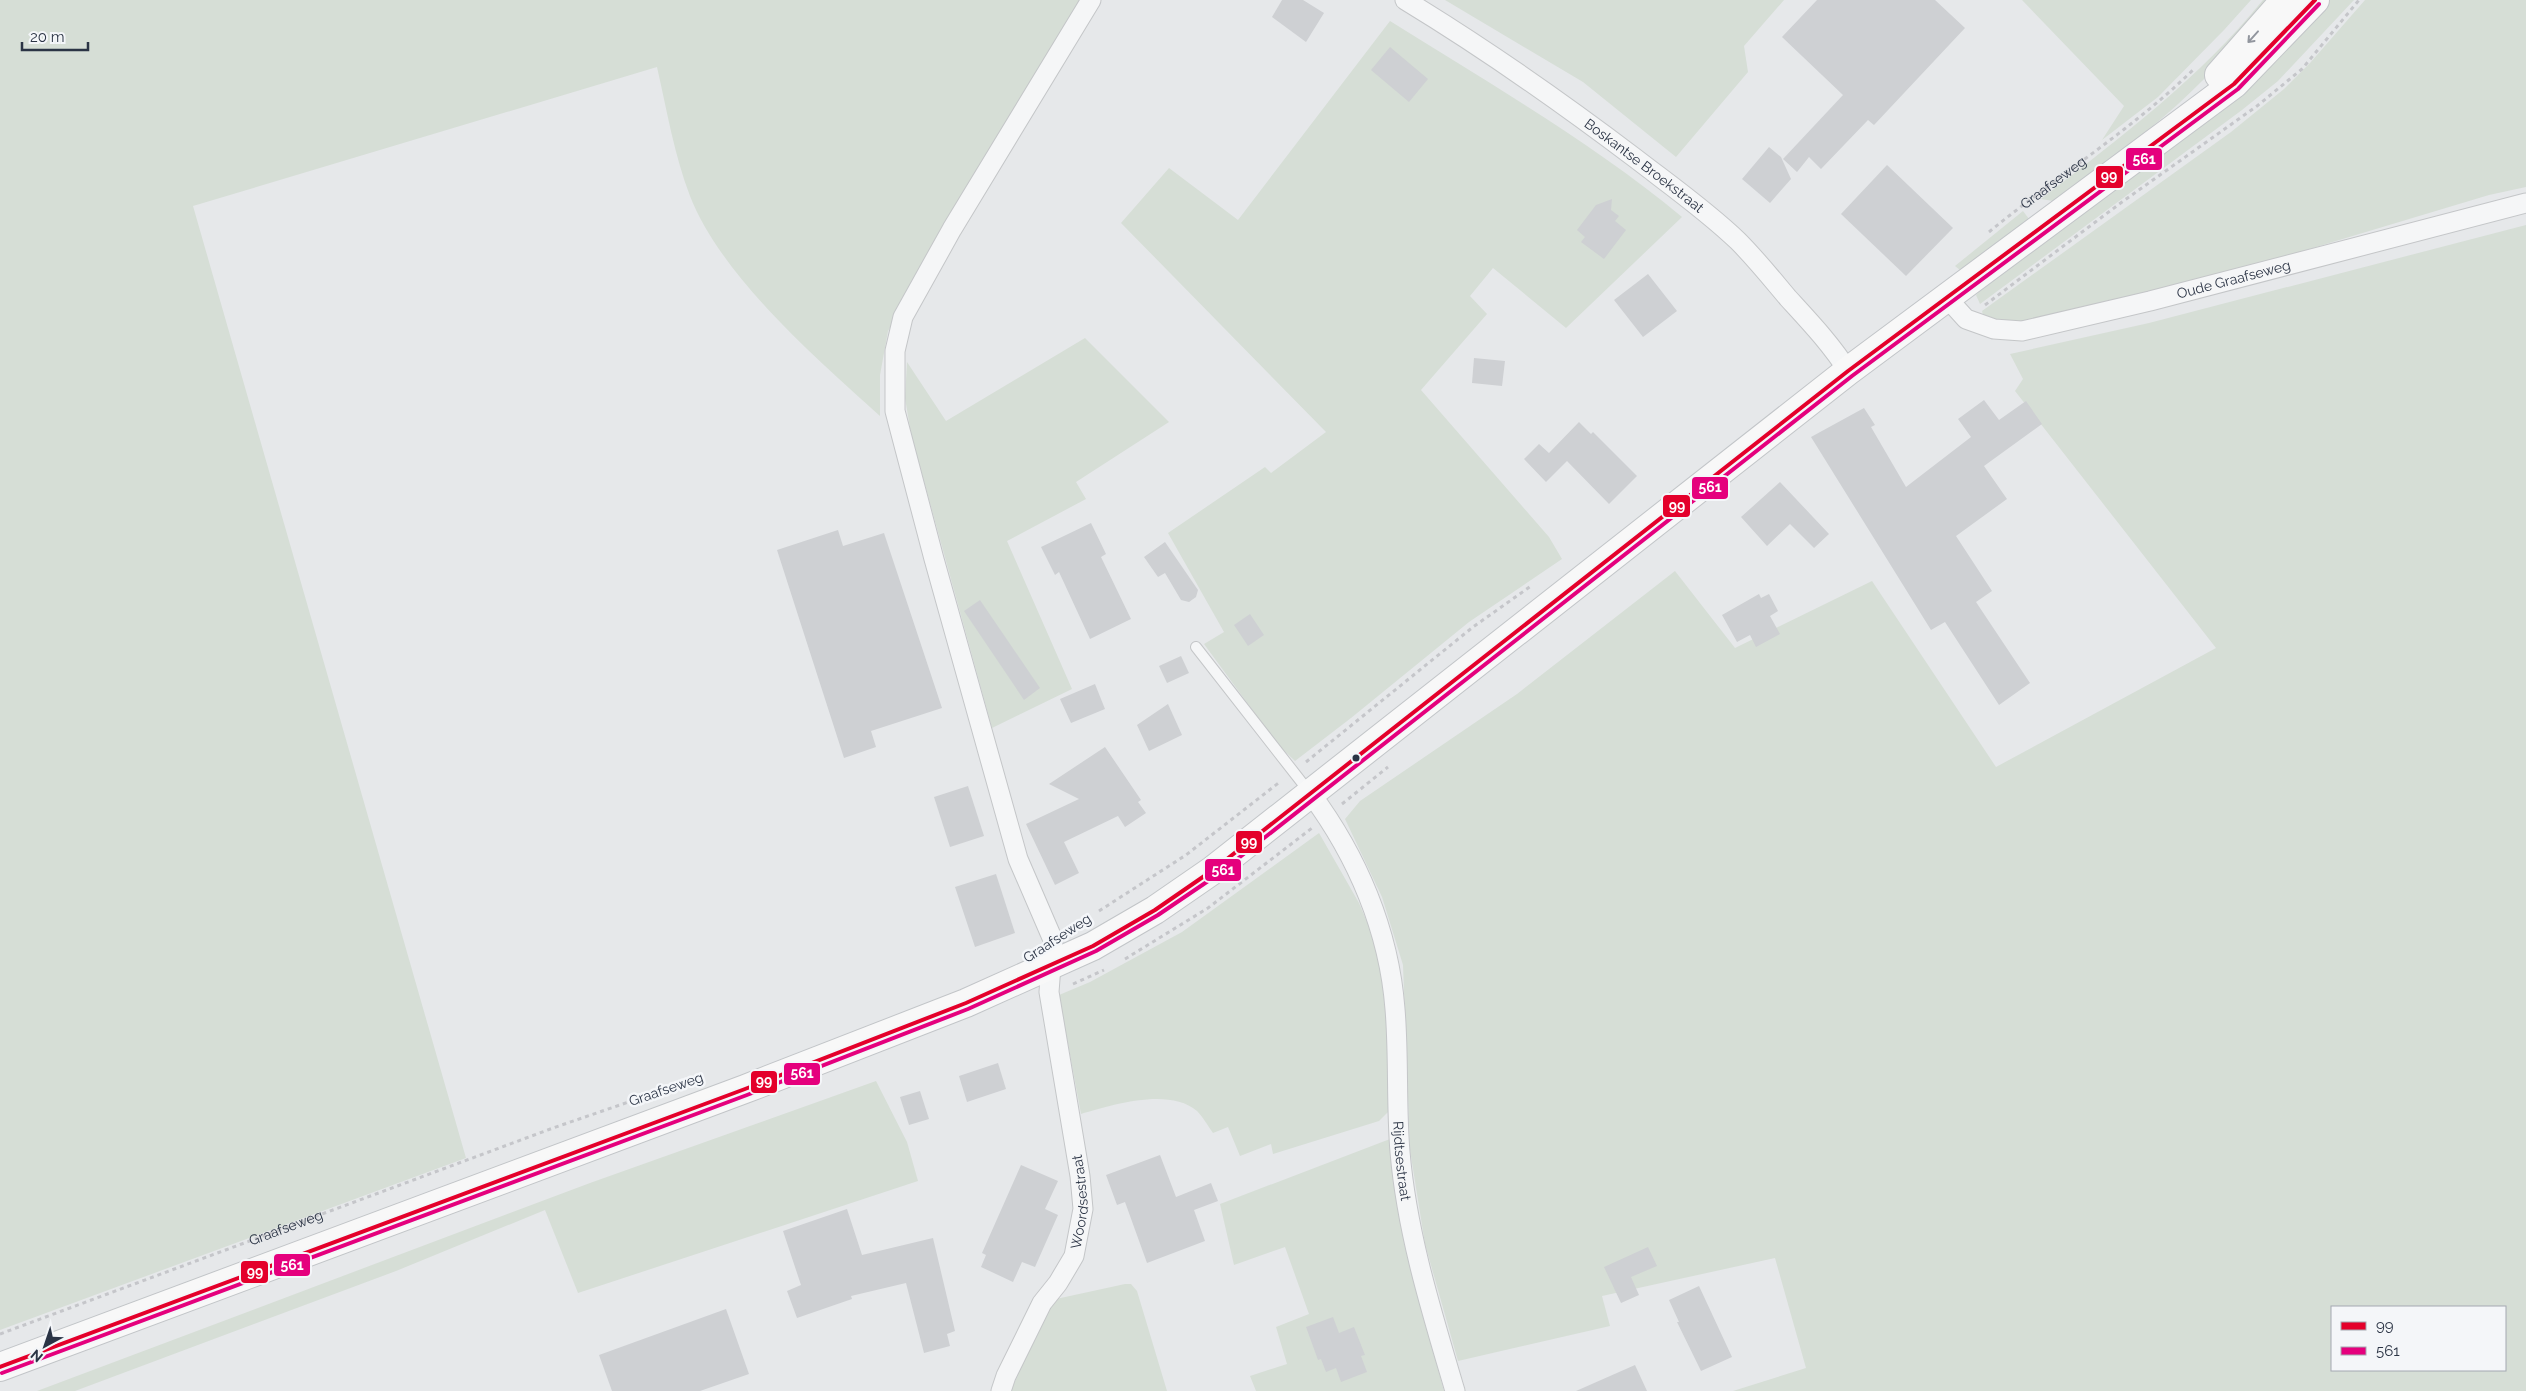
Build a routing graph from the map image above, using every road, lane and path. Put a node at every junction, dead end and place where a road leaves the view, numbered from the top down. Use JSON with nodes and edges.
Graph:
{"nodes":[{"id":1,"x":1091,"y":0,"type":"edge"},
{"id":2,"x":1405,"y":0,"type":"edge"},
{"id":3,"x":2285,"y":0,"type":"edge"},
{"id":4,"x":2316,"y":0,"type":"edge"},
{"id":5,"x":2359,"y":0,"type":"edge"},
{"id":6,"x":2197,"y":66,"type":"dead end"},
{"id":7,"x":2185,"y":120,"type":"junction"},
{"id":8,"x":2526,"y":203,"type":"edge"},
{"id":9,"x":1983,"y":237,"type":"dead end"},
{"id":10,"x":1947,"y":298,"type":"junction"},
{"id":11,"x":1966,"y":319,"type":"junction"},
{"id":12,"x":1848,"y":371,"type":"junction"},
{"id":13,"x":1196,"y":647,"type":"dead end"},
{"id":14,"x":1294,"y":772,"type":"junction"},
{"id":15,"x":1311,"y":794,"type":"junction"},
{"id":16,"x":1092,"y":915,"type":"dead end"},
{"id":17,"x":1050,"y":967,"type":"junction"},
{"id":18,"x":681,"y":1084,"type":"dead end"},
{"id":19,"x":0,"y":1334,"type":"edge"},
{"id":20,"x":0,"y":1367,"type":"edge"},
{"id":21,"x":1001,"y":1391,"type":"edge"},
{"id":22,"x":1455,"y":1391,"type":"edge"}],
"edges":[{"from":1,"to":17,"type":"street","name":"Woordsestraat"},
{"from":2,"to":12,"type":"street","name":"Boskantse Broekstraat"},
{"from":3,"to":7,"type":"main road","name":"Graafseweg","one_way":true},
{"from":4,"to":7,"type":"main road","name":"Graafseweg"},
{"from":5,"to":11,"type":"path"},
{"from":6,"to":9,"type":"path","name":"Graafseweg"},
{"from":7,"to":10,"type":"main road","name":"Graafseweg"},
{"from":8,"to":11,"type":"street","name":"Oude Graafseweg"},
{"from":10,"to":11,"type":"street","name":"Oude Graafseweg"},
{"from":10,"to":12,"type":"main road","name":"Graafseweg"},
{"from":12,"to":15,"type":"main road","name":"Graafseweg"},
{"from":13,"to":14,"type":"lane"},
{"from":14,"to":15,"type":"lane"},
{"from":14,"to":16,"type":"path","name":"Graafseweg"},
{"from":15,"to":17,"type":"main road","name":"Graafseweg"},
{"from":15,"to":22,"type":"street","name":"Rijdtsestraat"},
{"from":17,"to":20,"type":"main road","name":"Graafseweg"},
{"from":17,"to":21,"type":"street","name":"Woordsestraat"},
{"from":18,"to":19,"type":"path","name":"Graafseweg"}]}
